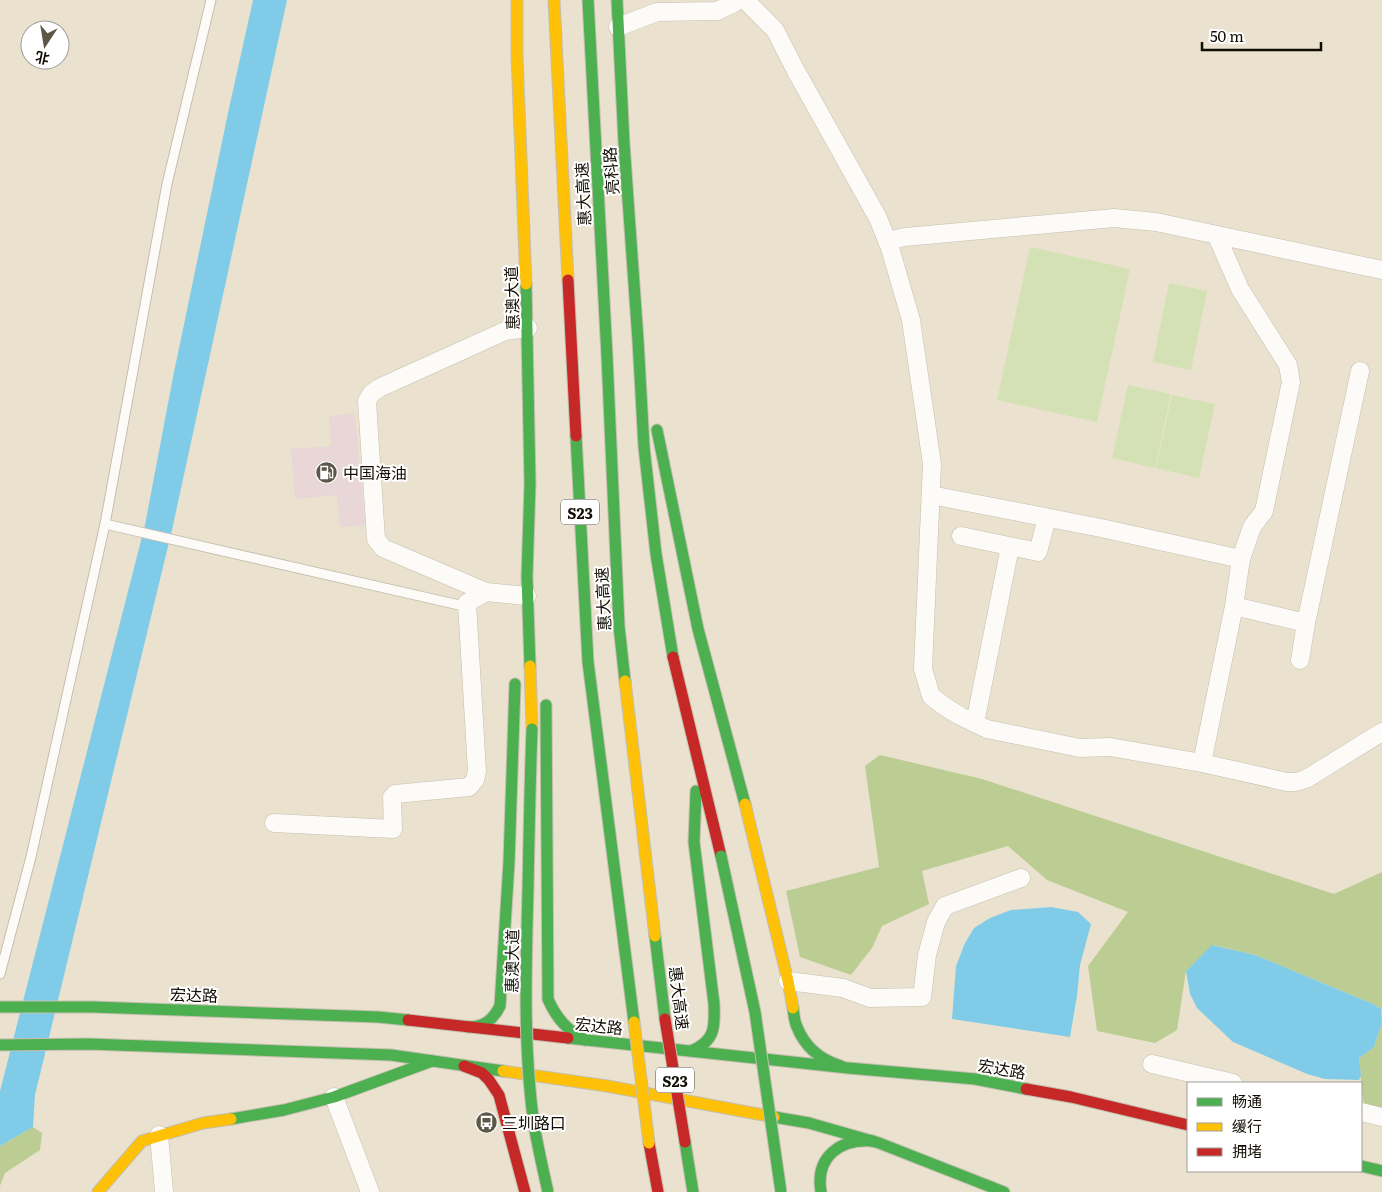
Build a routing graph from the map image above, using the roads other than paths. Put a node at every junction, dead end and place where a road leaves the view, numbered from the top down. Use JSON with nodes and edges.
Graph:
{"nodes":[{"id":1,"x":211,"y":0,"type":"edge"},
{"id":2,"x":517,"y":0,"type":"edge"},
{"id":3,"x":554,"y":0,"type":"edge"},
{"id":4,"x":588,"y":0,"type":"edge"},
{"id":5,"x":617,"y":0,"type":"edge"},
{"id":6,"x":736,"y":0,"type":"edge"},
{"id":7,"x":745,"y":0,"type":"edge"},
{"id":8,"x":618,"y":27,"type":"junction"},
{"id":9,"x":1220,"y":237,"type":"junction"},
{"id":10,"x":887,"y":241,"type":"junction"},
{"id":11,"x":1382,"y":270,"type":"edge"},
{"id":12,"x":528,"y":328,"type":"junction"},
{"id":13,"x":638,"y":340,"type":"junction"},
{"id":14,"x":1360,"y":371,"type":"dead end"},
{"id":15,"x":931,"y":495,"type":"junction"},
{"id":16,"x":1047,"y":518,"type":"junction"},
{"id":17,"x":105,"y":524,"type":"junction"},
{"id":18,"x":961,"y":536,"type":"dead end"},
{"id":19,"x":1010,"y":547,"type":"junction"},
{"id":20,"x":1241,"y":559,"type":"junction"},
{"id":21,"x":486,"y":592,"type":"junction"},
{"id":22,"x":528,"y":596,"type":"junction"},
{"id":23,"x":467,"y":603,"type":"junction"},
{"id":24,"x":1234,"y":606,"type":"junction"},
{"id":25,"x":1306,"y":623,"type":"junction"},
{"id":26,"x":540,"y":630,"type":"dead end"},
{"id":27,"x":518,"y":642,"type":"dead end"},
{"id":28,"x":1300,"y":660,"type":"dead end"},
{"id":29,"x":515,"y":677,"type":"dead end"},
{"id":30,"x":546,"y":692,"type":"dead end"},
{"id":31,"x":975,"y":724,"type":"junction"},
{"id":32,"x":1382,"y":732,"type":"edge"},
{"id":33,"x":1202,"y":763,"type":"junction"},
{"id":34,"x":698,"y":764,"type":"junction"},
{"id":35,"x":274,"y":823,"type":"dead end"},
{"id":36,"x":1021,"y":878,"type":"dead end"},
{"id":37,"x":0,"y":974,"type":"edge"},
{"id":38,"x":788,"y":981,"type":"junction"},
{"id":39,"x":0,"y":1007,"type":"edge"},
{"id":40,"x":468,"y":1027,"type":"junction"},
{"id":41,"x":585,"y":1040,"type":"junction"},
{"id":42,"x":0,"y":1045,"type":"edge"},
{"id":43,"x":691,"y":1051,"type":"junction"},
{"id":44,"x":432,"y":1061,"type":"junction"},
{"id":45,"x":1152,"y":1064,"type":"dead end"},
{"id":46,"x":464,"y":1066,"type":"junction"},
{"id":47,"x":848,"y":1068,"type":"junction"},
{"id":48,"x":1229,"y":1082,"type":"edge"},
{"id":49,"x":334,"y":1097,"type":"junction"},
{"id":50,"x":1362,"y":1112,"type":"edge"},
{"id":51,"x":1382,"y":1117,"type":"edge"},
{"id":52,"x":1187,"y":1125,"type":"edge"},
{"id":53,"x":159,"y":1135,"type":"junction"},
{"id":54,"x":879,"y":1143,"type":"junction"},
{"id":55,"x":1362,"y":1166,"type":"edge"},
{"id":56,"x":1382,"y":1171,"type":"edge"},
{"id":57,"x":161,"y":1189,"type":"edge"},
{"id":58,"x":824,"y":1191,"type":"edge"},
{"id":59,"x":98,"y":1192,"type":"edge"},
{"id":60,"x":370,"y":1192,"type":"edge"},
{"id":61,"x":525,"y":1192,"type":"edge"},
{"id":62,"x":548,"y":1192,"type":"edge"},
{"id":63,"x":658,"y":1192,"type":"edge"},
{"id":64,"x":693,"y":1192,"type":"edge"},
{"id":65,"x":781,"y":1192,"type":"edge"},
{"id":66,"x":1004,"y":1192,"type":"edge"}],
"edges":[{"from":1,"to":17,"type":"lane"},
{"from":2,"to":12,"type":"main road","name":"惠澳大道"},
{"from":3,"to":63,"type":"main road","name":"惠大高速","number":"S23","bridge":true},
{"from":4,"to":64,"type":"main road","name":"惠大高速","number":"S23","bridge":true},
{"from":5,"to":8,"type":"main road","name":"亮科路"},
{"from":6,"to":8,"type":"street"},
{"from":7,"to":10,"type":"street"},
{"from":8,"to":13,"type":"main road","name":"亮科路"},
{"from":9,"to":10,"type":"street"},
{"from":9,"to":11,"type":"street"},
{"from":9,"to":20,"type":"street"},
{"from":10,"to":15,"type":"street"},
{"from":12,"to":21,"type":"street"},
{"from":12,"to":22,"type":"main road","name":"惠澳大道"},
{"from":13,"to":34,"type":"main road"},
{"from":13,"to":38,"type":"main road"},
{"from":14,"to":25,"type":"street"},
{"from":15,"to":16,"type":"street"},
{"from":15,"to":31,"type":"street"},
{"from":16,"to":19,"type":"street"},
{"from":16,"to":20,"type":"street"},
{"from":17,"to":23,"type":"lane"},
{"from":17,"to":37,"type":"lane"},
{"from":18,"to":19,"type":"street"},
{"from":19,"to":31,"type":"street"},
{"from":20,"to":24,"type":"street"},
{"from":21,"to":22,"type":"street"},
{"from":21,"to":23,"type":"street"},
{"from":22,"to":26,"type":"main road"},
{"from":22,"to":27,"type":"main road"},
{"from":22,"to":62,"type":"main road","name":"惠澳大道","bridge":true},
{"from":23,"to":35,"type":"street"},
{"from":24,"to":25,"type":"street"},
{"from":24,"to":33,"type":"street"},
{"from":25,"to":28,"type":"street"},
{"from":29,"to":40,"type":"main road"},
{"from":30,"to":41,"type":"main road"},
{"from":31,"to":33,"type":"street"},
{"from":32,"to":33,"type":"street"},
{"from":34,"to":43,"type":"main road"},
{"from":34,"to":65,"type":"main road","bridge":true},
{"from":36,"to":38,"type":"street"},
{"from":38,"to":47,"type":"main road"},
{"from":39,"to":40,"type":"main road","name":"宏达路"},
{"from":40,"to":41,"type":"main road","name":"宏达路"},
{"from":41,"to":43,"type":"main road","name":"宏达路"},
{"from":42,"to":44,"type":"main road"},
{"from":43,"to":47,"type":"main road","name":"宏达路"},
{"from":44,"to":46,"type":"main road"},
{"from":44,"to":49,"type":"main road"},
{"from":45,"to":48,"type":"street"},
{"from":46,"to":54,"type":"main road"},
{"from":46,"to":61,"type":"main road"},
{"from":47,"to":52,"type":"main road","name":"宏达路"},
{"from":49,"to":53,"type":"main road"},
{"from":49,"to":60,"type":"street"},
{"from":50,"to":51,"type":"street"},
{"from":53,"to":57,"type":"street"},
{"from":53,"to":59,"type":"main road"},
{"from":54,"to":58,"type":"main road"},
{"from":54,"to":66,"type":"main road"},
{"from":55,"to":56,"type":"main road"}]}
